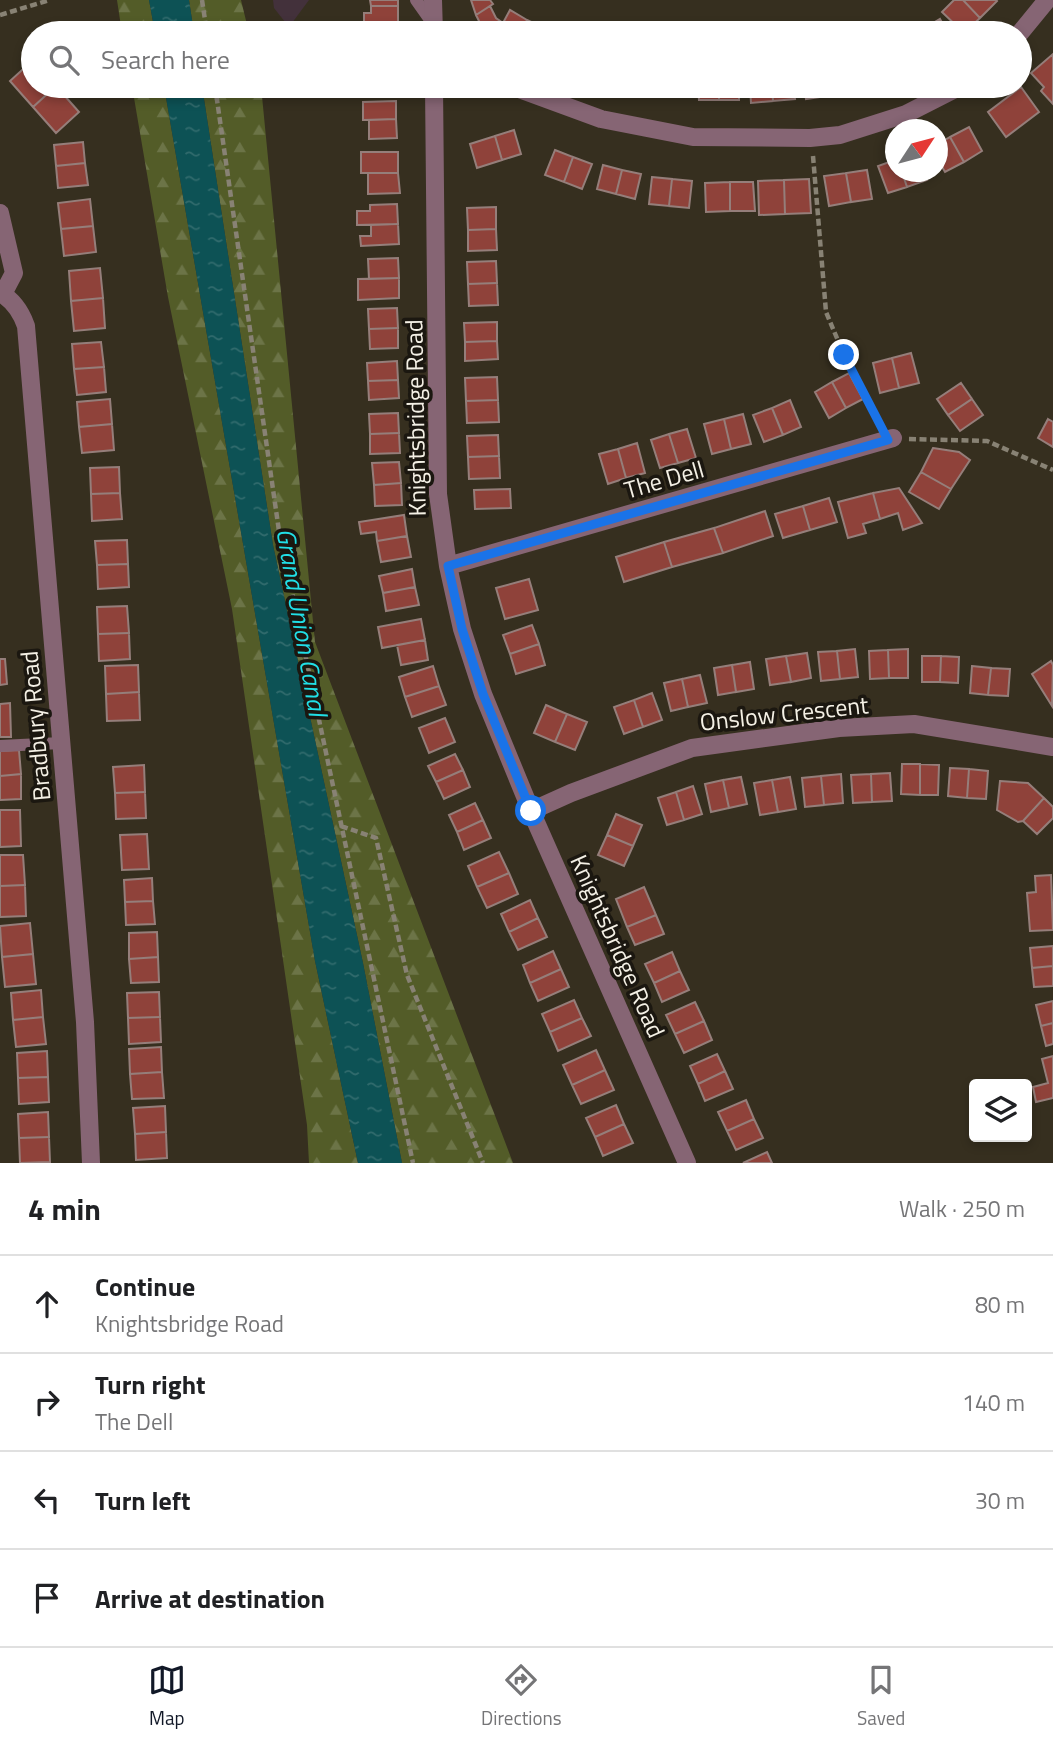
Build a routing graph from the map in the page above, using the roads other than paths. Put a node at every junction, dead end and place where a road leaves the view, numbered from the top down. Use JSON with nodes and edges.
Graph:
{"nodes":[{"id":1,"x":416,"y":0,"type":"edge"},
{"id":2,"x":433,"y":0,"type":"edge"},
{"id":3,"x":1047,"y":0,"type":"edge"},
{"id":4,"x":428,"y":21,"type":"edge"},
{"id":5,"x":433,"y":21,"type":"edge"},
{"id":6,"x":1030,"y":21,"type":"edge"},
{"id":7,"x":435,"y":98,"type":"edge"},
{"id":8,"x":544,"y":98,"type":"edge"},
{"id":9,"x":937,"y":98,"type":"edge"},
{"id":10,"x":0,"y":213,"type":"edge"},
{"id":11,"x":1,"y":294,"type":"edge"},
{"id":12,"x":890,"y":439,"type":"road end"},
{"id":13,"x":448,"y":566,"type":"junction"},
{"id":14,"x":61,"y":743,"type":"junction"},
{"id":15,"x":0,"y":746,"type":"edge"},
{"id":16,"x":1053,"y":747,"type":"edge"},
{"id":17,"x":531,"y":811,"type":"junction"},
{"id":18,"x":91,"y":1163,"type":"edge"},
{"id":19,"x":687,"y":1163,"type":"edge"}],
"edges":[{"from":1,"to":4,"type":"lane"},
{"from":2,"to":5,"type":"street"},
{"from":3,"to":6,"type":"street"},
{"from":7,"to":13,"type":"street","name":"Knightsbridge Road"},
{"from":8,"to":9,"type":"street"},
{"from":10,"to":11,"type":"street","name":"Bradbury Road"},
{"from":11,"to":14,"type":"street","name":"Bradbury Road"},
{"from":12,"to":13,"type":"street","name":"The Dell"},
{"from":13,"to":17,"type":"street","name":"Knightsbridge Road"},
{"from":14,"to":15,"type":"lane"},
{"from":14,"to":18,"type":"street","name":"Bradbury Road"},
{"from":16,"to":17,"type":"street","name":"Onslow Crescent"},
{"from":17,"to":19,"type":"street","name":"Knightsbridge Road"}]}
